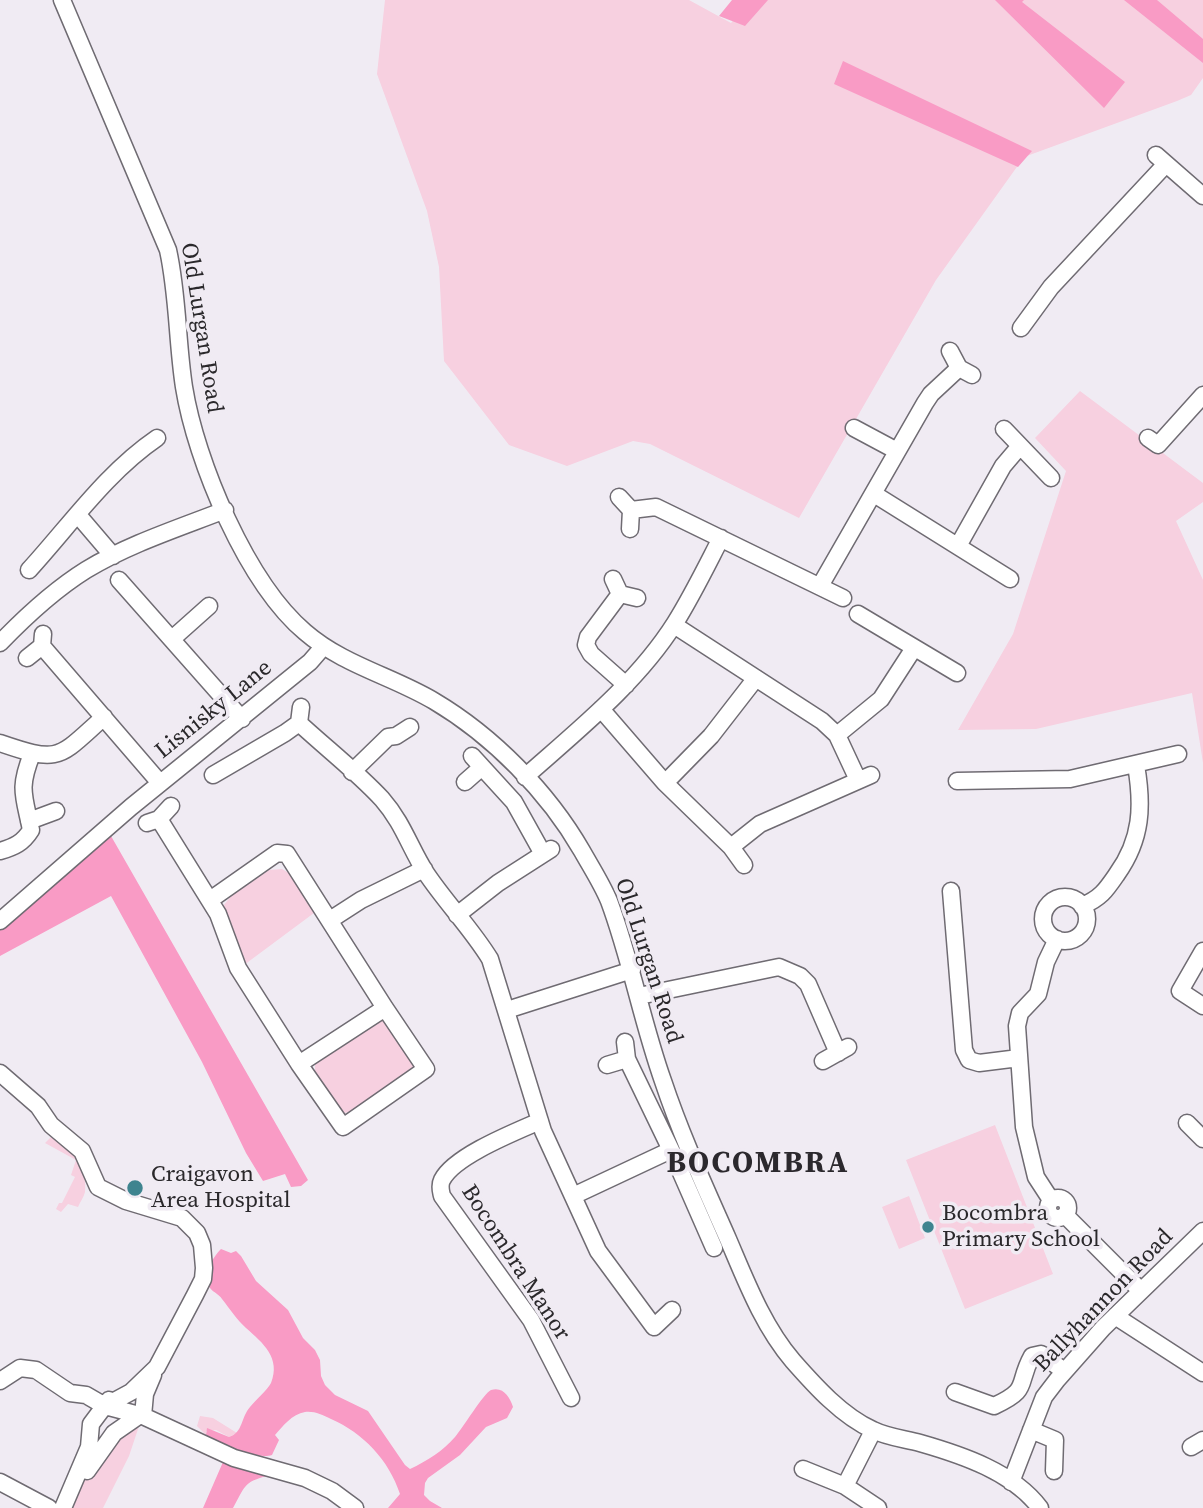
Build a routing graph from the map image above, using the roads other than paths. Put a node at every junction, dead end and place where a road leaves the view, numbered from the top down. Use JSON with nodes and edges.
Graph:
{"nodes":[{"id":1,"x":62,"y":0,"type":"edge"},
{"id":2,"x":1203,"y":196,"type":"edge"},
{"id":3,"x":1021,"y":319,"type":"dead end"},
{"id":4,"x":950,"y":351,"type":"dead end"},
{"id":5,"x":1203,"y":395,"type":"edge"},
{"id":6,"x":854,"y":428,"type":"dead end"},
{"id":7,"x":1004,"y":429,"type":"dead end"},
{"id":8,"x":157,"y":438,"type":"dead end"},
{"id":9,"x":1149,"y":439,"type":"dead end"},
{"id":10,"x":1020,"y":446,"type":"junction"},
{"id":11,"x":897,"y":451,"type":"junction"},
{"id":12,"x":1051,"y":478,"type":"dead end"},
{"id":13,"x":874,"y":495,"type":"junction"},
{"id":14,"x":619,"y":497,"type":"dead end"},
{"id":15,"x":631,"y":509,"type":"junction"},
{"id":16,"x":225,"y":510,"type":"junction"},
{"id":17,"x":78,"y":515,"type":"junction"},
{"id":18,"x":630,"y":529,"type":"dead end"},
{"id":19,"x":721,"y":538,"type":"junction"},
{"id":20,"x":958,"y":546,"type":"junction"},
{"id":21,"x":113,"y":556,"type":"junction"},
{"id":22,"x":39,"y":566,"type":"dead end"},
{"id":23,"x":1010,"y":579,"type":"dead end"},
{"id":24,"x":119,"y":580,"type":"dead end"},
{"id":25,"x":820,"y":586,"type":"junction"},
{"id":26,"x":637,"y":598,"type":"dead end"},
{"id":27,"x":843,"y":598,"type":"dead end"},
{"id":28,"x":209,"y":606,"type":"dead end"},
{"id":29,"x":858,"y":614,"type":"dead end"},
{"id":30,"x":6,"y":625,"type":"edge"},
{"id":31,"x":674,"y":625,"type":"junction"},
{"id":32,"x":172,"y":639,"type":"junction"},
{"id":33,"x":0,"y":643,"type":"edge"},
{"id":34,"x":323,"y":647,"type":"junction"},
{"id":35,"x":914,"y":648,"type":"junction"},
{"id":36,"x":27,"y":658,"type":"dead end"},
{"id":37,"x":957,"y":673,"type":"dead end"},
{"id":38,"x":756,"y":678,"type":"junction"},
{"id":39,"x":626,"y":685,"type":"junction"},
{"id":40,"x":601,"y":709,"type":"junction"},
{"id":41,"x":104,"y":717,"type":"junction"},
{"id":42,"x":242,"y":719,"type":"junction"},
{"id":43,"x":414,"y":726,"type":"dead end"},
{"id":44,"x":837,"y":735,"type":"junction"},
{"id":45,"x":0,"y":743,"type":"edge"},
{"id":46,"x":32,"y":754,"type":"junction"},
{"id":47,"x":1178,"y":754,"type":"dead end"},
{"id":48,"x":976,"y":764,"type":"dead end"},
{"id":49,"x":1136,"y":765,"type":"junction"},
{"id":50,"x":352,"y":772,"type":"junction"},
{"id":51,"x":220,"y":774,"type":"dead end"},
{"id":52,"x":525,"y":777,"type":"junction"},
{"id":53,"x":957,"y":781,"type":"dead end"},
{"id":54,"x":976,"y":781,"type":"junction"},
{"id":55,"x":465,"y":782,"type":"dead end"},
{"id":56,"x":160,"y":783,"type":"junction"},
{"id":57,"x":666,"y":783,"type":"junction"},
{"id":58,"x":171,"y":806,"type":"dead end"},
{"id":59,"x":56,"y":811,"type":"dead end"},
{"id":60,"x":29,"y":821,"type":"junction"},
{"id":61,"x":731,"y":847,"type":"junction"},
{"id":62,"x":0,"y":851,"type":"edge"},
{"id":63,"x":744,"y":865,"type":"dead end"},
{"id":64,"x":424,"y":869,"type":"junction"},
{"id":65,"x":951,"y":891,"type":"dead end"},
{"id":66,"x":210,"y":900,"type":"junction"},
{"id":67,"x":1082,"y":906,"type":"junction"},
{"id":68,"x":457,"y":915,"type":"junction"},
{"id":69,"x":330,"y":920,"type":"junction"},
{"id":70,"x":0,"y":921,"type":"edge"},
{"id":71,"x":1057,"y":939,"type":"junction"},
{"id":72,"x":1203,"y":951,"type":"edge"},
{"id":73,"x":632,"y":970,"type":"junction"},
{"id":74,"x":639,"y":996,"type":"junction"},
{"id":75,"x":1203,"y":1006,"type":"edge"},
{"id":76,"x":385,"y":1008,"type":"junction"},
{"id":77,"x":507,"y":1010,"type":"junction"},
{"id":78,"x":625,"y":1042,"type":"dead end"},
{"id":79,"x":1019,"y":1058,"type":"junction"},
{"id":80,"x":627,"y":1059,"type":"junction"},
{"id":81,"x":823,"y":1061,"type":"dead end"},
{"id":82,"x":299,"y":1064,"type":"junction"},
{"id":83,"x":607,"y":1065,"type":"dead end"},
{"id":84,"x":0,"y":1073,"type":"edge"},
{"id":85,"x":540,"y":1121,"type":"junction"},
{"id":86,"x":1188,"y":1123,"type":"dead end"},
{"id":87,"x":1203,"y":1139,"type":"edge"},
{"id":88,"x":671,"y":1150,"type":"junction"},
{"id":89,"x":573,"y":1196,"type":"junction"},
{"id":90,"x":1203,"y":1231,"type":"edge"},
{"id":91,"x":706,"y":1245,"type":"dead end"},
{"id":92,"x":1141,"y":1291,"type":"junction"},
{"id":93,"x":672,"y":1310,"type":"dead end"},
{"id":94,"x":1115,"y":1316,"type":"junction"},
{"id":95,"x":1064,"y":1371,"type":"junction"},
{"id":96,"x":149,"y":1373,"type":"junction"},
{"id":97,"x":1203,"y":1373,"type":"edge"},
{"id":98,"x":0,"y":1381,"type":"edge"},
{"id":99,"x":955,"y":1391,"type":"dead end"},
{"id":100,"x":571,"y":1398,"type":"dead end"},
{"id":101,"x":105,"y":1406,"type":"junction"},
{"id":102,"x":141,"y":1415,"type":"junction"},
{"id":103,"x":1031,"y":1430,"type":"junction"},
{"id":104,"x":873,"y":1431,"type":"junction"},
{"id":105,"x":803,"y":1469,"type":"dead end"},
{"id":106,"x":1054,"y":1471,"type":"dead end"},
{"id":107,"x":76,"y":1479,"type":"junction"},
{"id":108,"x":0,"y":1482,"type":"edge"},
{"id":109,"x":1012,"y":1482,"type":"junction"},
{"id":110,"x":845,"y":1486,"type":"junction"},
{"id":111,"x":49,"y":1508,"type":"edge"},
{"id":112,"x":62,"y":1508,"type":"edge"},
{"id":113,"x":355,"y":1508,"type":"edge"},
{"id":114,"x":878,"y":1508,"type":"edge"},
{"id":115,"x":1040,"y":1508,"type":"edge"}],
"edges":[{"from":1,"to":16,"type":"street","name":"Old Lurgan Road"},
{"from":2,"to":3,"type":"street"},
{"from":4,"to":11,"type":"street"},
{"from":5,"to":9,"type":"street"},
{"from":6,"to":11,"type":"street"},
{"from":7,"to":10,"type":"street"},
{"from":8,"to":17,"type":"street"},
{"from":10,"to":12,"type":"street"},
{"from":10,"to":20,"type":"street"},
{"from":11,"to":13,"type":"street"},
{"from":13,"to":20,"type":"street"},
{"from":13,"to":25,"type":"street"},
{"from":14,"to":15,"type":"street"},
{"from":15,"to":18,"type":"street"},
{"from":15,"to":19,"type":"street"},
{"from":16,"to":21,"type":"street"},
{"from":16,"to":34,"type":"street","name":"Old Lurgan Road"},
{"from":17,"to":21,"type":"street"},
{"from":17,"to":22,"type":"street"},
{"from":19,"to":25,"type":"street"},
{"from":19,"to":31,"type":"street"},
{"from":20,"to":23,"type":"street"},
{"from":21,"to":30,"type":"street"},
{"from":24,"to":32,"type":"street"},
{"from":25,"to":27,"type":"street"},
{"from":26,"to":39,"type":"street"},
{"from":28,"to":32,"type":"street"},
{"from":29,"to":35,"type":"street"},
{"from":30,"to":33,"type":"street"},
{"from":31,"to":38,"type":"street"},
{"from":31,"to":39,"type":"street"},
{"from":32,"to":42,"type":"street"},
{"from":34,"to":42,"type":"street","name":"Lisnisky Lane"},
{"from":34,"to":52,"type":"street","name":"Old Lurgan Road"},
{"from":35,"to":37,"type":"street"},
{"from":35,"to":44,"type":"street"},
{"from":36,"to":41,"type":"street"},
{"from":38,"to":44,"type":"street"},
{"from":38,"to":57,"type":"street"},
{"from":39,"to":40,"type":"street"},
{"from":40,"to":52,"type":"street"},
{"from":40,"to":57,"type":"street"},
{"from":41,"to":46,"type":"street"},
{"from":41,"to":56,"type":"street"},
{"from":42,"to":56,"type":"street","name":"Lisnisky Lane"},
{"from":43,"to":50,"type":"street"},
{"from":44,"to":61,"type":"street"},
{"from":45,"to":46,"type":"street"},
{"from":46,"to":60,"type":"street"},
{"from":47,"to":49,"type":"street"},
{"from":48,"to":54,"type":"street"},
{"from":49,"to":54,"type":"street"},
{"from":49,"to":67,"type":"street"},
{"from":50,"to":51,"type":"street"},
{"from":50,"to":64,"type":"street"},
{"from":52,"to":73,"type":"street","name":"Old Lurgan Road"},
{"from":53,"to":54,"type":"street"},
{"from":55,"to":68,"type":"street"},
{"from":56,"to":70,"type":"street","name":"Lisnisky Lane"},
{"from":57,"to":61,"type":"street"},
{"from":58,"to":66,"type":"street"},
{"from":59,"to":60,"type":"street"},
{"from":60,"to":62,"type":"street"},
{"from":61,"to":63,"type":"street"},
{"from":64,"to":68,"type":"street"},
{"from":64,"to":69,"type":"street"},
{"from":65,"to":79,"type":"street"},
{"from":66,"to":69,"type":"street"},
{"from":66,"to":82,"type":"street"},
{"from":67,"to":71,"type":"street"},
{"from":67,"to":71,"type":"street"},
{"from":68,"to":77,"type":"street"},
{"from":69,"to":76,"type":"street"},
{"from":71,"to":79,"type":"street"},
{"from":72,"to":75,"type":"street"},
{"from":73,"to":74,"type":"street","name":"Old Lurgan Road"},
{"from":73,"to":77,"type":"street"},
{"from":74,"to":81,"type":"street"},
{"from":74,"to":104,"type":"street","name":"Old Lurgan Road"},
{"from":76,"to":82,"type":"street"},
{"from":76,"to":82,"type":"street"},
{"from":77,"to":85,"type":"street"},
{"from":78,"to":80,"type":"street"},
{"from":79,"to":92,"type":"street"},
{"from":80,"to":83,"type":"street"},
{"from":80,"to":88,"type":"street"},
{"from":84,"to":96,"type":"street"},
{"from":85,"to":89,"type":"street"},
{"from":85,"to":100,"type":"street","name":"Bocombra Manor"},
{"from":86,"to":87,"type":"street"},
{"from":88,"to":89,"type":"street"},
{"from":88,"to":91,"type":"street"},
{"from":89,"to":93,"type":"street"},
{"from":90,"to":92,"type":"street","name":"Ballyhannon Road"},
{"from":92,"to":94,"type":"street","name":"Ballyhannon Road"},
{"from":94,"to":95,"type":"street","name":"Ballyhannon Road"},
{"from":94,"to":97,"type":"street"},
{"from":95,"to":99,"type":"street"},
{"from":95,"to":103,"type":"street","name":"Ballyhannon Road"},
{"from":96,"to":101,"type":"street"},
{"from":96,"to":102,"type":"street"},
{"from":98,"to":101,"type":"street"},
{"from":101,"to":102,"type":"street"},
{"from":101,"to":107,"type":"street"},
{"from":102,"to":107,"type":"street"},
{"from":102,"to":113,"type":"street"},
{"from":103,"to":106,"type":"street"},
{"from":103,"to":109,"type":"street","name":"Ballyhannon Road"},
{"from":104,"to":109,"type":"street","name":"Old Lurgan Road"},
{"from":104,"to":110,"type":"street"},
{"from":105,"to":110,"type":"street"},
{"from":107,"to":112,"type":"street"},
{"from":108,"to":111,"type":"street"},
{"from":109,"to":115,"type":"street","name":"Old Lurgan Road"},
{"from":110,"to":114,"type":"street"}]}
